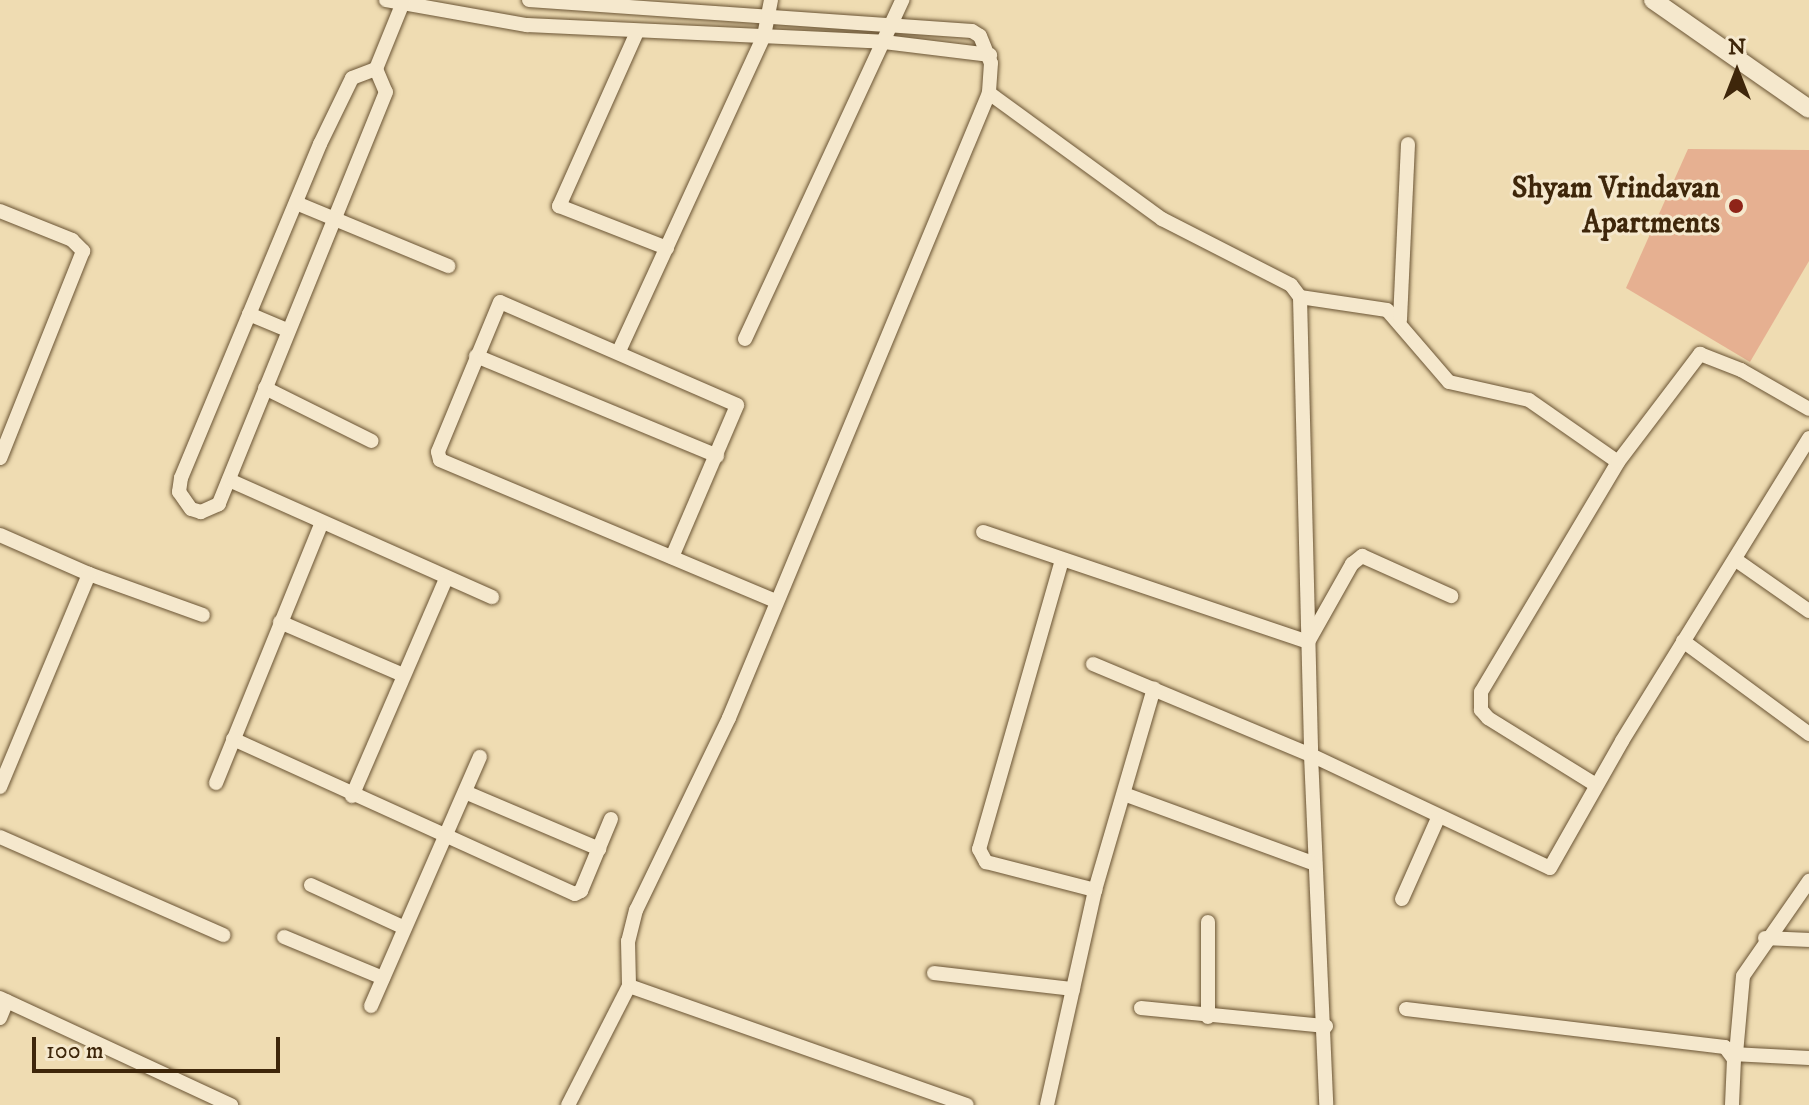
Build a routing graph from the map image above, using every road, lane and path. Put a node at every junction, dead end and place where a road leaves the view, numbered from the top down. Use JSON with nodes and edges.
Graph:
{"nodes":[{"id":1,"x":386,"y":0,"type":"edge"},
{"id":2,"x":532,"y":0,"type":"edge"},
{"id":3,"x":902,"y":0,"type":"edge"},
{"id":4,"x":1653,"y":0,"type":"edge"},
{"id":5,"x":772,"y":1,"type":"edge"},
{"id":6,"x":404,"y":2,"type":"edge"},
{"id":7,"x":770,"y":19,"type":"junction"},
{"id":8,"x":891,"y":23,"type":"junction"},
{"id":9,"x":637,"y":32,"type":"junction"},
{"id":10,"x":764,"y":36,"type":"junction"},
{"id":11,"x":884,"y":42,"type":"junction"},
{"id":12,"x":990,"y":55,"type":"junction"},
{"id":13,"x":376,"y":69,"type":"junction"},
{"id":14,"x":989,"y":93,"type":"junction"},
{"id":15,"x":1809,"y":109,"type":"edge"},
{"id":16,"x":1408,"y":144,"type":"dead end"},
{"id":17,"x":296,"y":203,"type":"junction"},
{"id":18,"x":0,"y":211,"type":"edge"},
{"id":19,"x":337,"y":220,"type":"junction"},
{"id":20,"x":667,"y":248,"type":"junction"},
{"id":21,"x":448,"y":266,"type":"dead end"},
{"id":22,"x":1300,"y":297,"type":"junction"},
{"id":23,"x":249,"y":314,"type":"junction"},
{"id":24,"x":1400,"y":320,"type":"junction"},
{"id":25,"x":287,"y":330,"type":"junction"},
{"id":26,"x":745,"y":339,"type":"dead end"},
{"id":27,"x":619,"y":351,"type":"junction"},
{"id":28,"x":476,"y":356,"type":"junction"},
{"id":29,"x":265,"y":388,"type":"junction"},
{"id":30,"x":1809,"y":409,"type":"edge"},
{"id":31,"x":1809,"y":438,"type":"edge"},
{"id":32,"x":372,"y":441,"type":"dead end"},
{"id":33,"x":717,"y":456,"type":"junction"},
{"id":34,"x":0,"y":458,"type":"edge"},
{"id":35,"x":1618,"y":462,"type":"junction"},
{"id":36,"x":229,"y":480,"type":"junction"},
{"id":37,"x":321,"y":525,"type":"junction"},
{"id":38,"x":983,"y":532,"type":"dead end"},
{"id":39,"x":0,"y":535,"type":"edge"},
{"id":40,"x":672,"y":557,"type":"junction"},
{"id":41,"x":1062,"y":560,"type":"junction"},
{"id":42,"x":1736,"y":560,"type":"junction"},
{"id":43,"x":89,"y":574,"type":"junction"},
{"id":44,"x":446,"y":579,"type":"junction"},
{"id":45,"x":1451,"y":596,"type":"dead end"},
{"id":46,"x":492,"y":597,"type":"dead end"},
{"id":47,"x":776,"y":601,"type":"junction"},
{"id":48,"x":1809,"y":611,"type":"edge"},
{"id":49,"x":203,"y":615,"type":"dead end"},
{"id":50,"x":280,"y":622,"type":"junction"},
{"id":51,"x":1683,"y":641,"type":"junction"},
{"id":52,"x":1308,"y":642,"type":"junction"},
{"id":53,"x":1093,"y":664,"type":"dead end"},
{"id":54,"x":403,"y":675,"type":"junction"},
{"id":55,"x":1154,"y":688,"type":"junction"},
{"id":56,"x":1809,"y":734,"type":"edge"},
{"id":57,"x":233,"y":739,"type":"junction"},
{"id":58,"x":1311,"y":755,"type":"junction"},
{"id":59,"x":480,"y":757,"type":"dead end"},
{"id":60,"x":216,"y":783,"type":"dead end"},
{"id":61,"x":1596,"y":785,"type":"junction"},
{"id":62,"x":0,"y":787,"type":"edge"},
{"id":63,"x":465,"y":792,"type":"junction"},
{"id":64,"x":1124,"y":794,"type":"junction"},
{"id":65,"x":352,"y":796,"type":"junction"},
{"id":66,"x":1438,"y":818,"type":"junction"},
{"id":67,"x":611,"y":819,"type":"dead end"},
{"id":68,"x":0,"y":837,"type":"edge"},
{"id":69,"x":444,"y":837,"type":"junction"},
{"id":70,"x":599,"y":849,"type":"junction"},
{"id":71,"x":1315,"y":864,"type":"junction"},
{"id":72,"x":1809,"y":881,"type":"edge"},
{"id":73,"x":311,"y":885,"type":"dead end"},
{"id":74,"x":1095,"y":890,"type":"junction"},
{"id":75,"x":1402,"y":899,"type":"dead end"},
{"id":76,"x":1208,"y":922,"type":"dead end"},
{"id":77,"x":405,"y":928,"type":"junction"},
{"id":78,"x":223,"y":935,"type":"dead end"},
{"id":79,"x":284,"y":937,"type":"dead end"},
{"id":80,"x":1765,"y":938,"type":"junction"},
{"id":81,"x":1809,"y":940,"type":"edge"},
{"id":82,"x":934,"y":973,"type":"dead end"},
{"id":83,"x":383,"y":978,"type":"junction"},
{"id":84,"x":629,"y":986,"type":"junction"},
{"id":85,"x":1073,"y":989,"type":"junction"},
{"id":86,"x":3,"y":999,"type":"edge"},
{"id":87,"x":371,"y":1006,"type":"dead end"},
{"id":88,"x":1141,"y":1008,"type":"dead end"},
{"id":89,"x":1406,"y":1009,"type":"dead end"},
{"id":90,"x":1208,"y":1017,"type":"junction"},
{"id":91,"x":0,"y":1018,"type":"edge"},
{"id":92,"x":1326,"y":1026,"type":"junction"},
{"id":93,"x":1734,"y":1054,"type":"junction"},
{"id":94,"x":1809,"y":1058,"type":"edge"},
{"id":95,"x":231,"y":1105,"type":"edge"},
{"id":96,"x":568,"y":1105,"type":"edge"},
{"id":97,"x":967,"y":1105,"type":"edge"},
{"id":98,"x":1047,"y":1105,"type":"edge"},
{"id":99,"x":1326,"y":1105,"type":"edge"},
{"id":100,"x":1732,"y":1105,"type":"edge"}],
"edges":[{"from":1,"to":6,"type":"street"},
{"from":2,"to":7,"type":"street"},
{"from":3,"to":8,"type":"street"},
{"from":4,"to":15,"type":"street"},
{"from":5,"to":7,"type":"street"},
{"from":6,"to":9,"type":"street"},
{"from":6,"to":13,"type":"street"},
{"from":7,"to":8,"type":"street"},
{"from":7,"to":10,"type":"street"},
{"from":8,"to":11,"type":"street"},
{"from":8,"to":12,"type":"street"},
{"from":9,"to":10,"type":"street"},
{"from":9,"to":20,"type":"street"},
{"from":10,"to":11,"type":"street"},
{"from":10,"to":20,"type":"street"},
{"from":11,"to":12,"type":"street"},
{"from":11,"to":26,"type":"street"},
{"from":12,"to":14,"type":"street"},
{"from":13,"to":17,"type":"street"},
{"from":13,"to":19,"type":"street"},
{"from":14,"to":22,"type":"street"},
{"from":14,"to":47,"type":"street"},
{"from":16,"to":24,"type":"street"},
{"from":17,"to":19,"type":"street"},
{"from":17,"to":23,"type":"street"},
{"from":18,"to":34,"type":"street"},
{"from":19,"to":21,"type":"street"},
{"from":19,"to":25,"type":"street"},
{"from":20,"to":27,"type":"street"},
{"from":22,"to":24,"type":"street"},
{"from":22,"to":52,"type":"street"},
{"from":23,"to":25,"type":"street"},
{"from":23,"to":36,"type":"street"},
{"from":24,"to":35,"type":"street"},
{"from":25,"to":29,"type":"street"},
{"from":27,"to":28,"type":"street"},
{"from":27,"to":33,"type":"street"},
{"from":28,"to":33,"type":"street"},
{"from":28,"to":40,"type":"street"},
{"from":29,"to":32,"type":"street"},
{"from":29,"to":36,"type":"street"},
{"from":30,"to":35,"type":"street"},
{"from":31,"to":42,"type":"street"},
{"from":33,"to":40,"type":"street"},
{"from":35,"to":61,"type":"street"},
{"from":36,"to":37,"type":"street"},
{"from":37,"to":44,"type":"street"},
{"from":37,"to":50,"type":"street"},
{"from":38,"to":41,"type":"street"},
{"from":39,"to":43,"type":"street"},
{"from":40,"to":47,"type":"street"},
{"from":41,"to":52,"type":"street"},
{"from":41,"to":74,"type":"street"},
{"from":42,"to":48,"type":"street"},
{"from":42,"to":51,"type":"street"},
{"from":43,"to":49,"type":"street"},
{"from":43,"to":62,"type":"street"},
{"from":44,"to":46,"type":"street"},
{"from":44,"to":54,"type":"street"},
{"from":45,"to":52,"type":"street"},
{"from":47,"to":84,"type":"street"},
{"from":50,"to":54,"type":"street"},
{"from":50,"to":57,"type":"street"},
{"from":51,"to":56,"type":"street"},
{"from":51,"to":61,"type":"street"},
{"from":52,"to":58,"type":"street"},
{"from":53,"to":55,"type":"street"},
{"from":54,"to":65,"type":"street"},
{"from":55,"to":58,"type":"street"},
{"from":55,"to":64,"type":"street"},
{"from":57,"to":60,"type":"street"},
{"from":57,"to":65,"type":"street"},
{"from":58,"to":66,"type":"street"},
{"from":58,"to":71,"type":"street"},
{"from":59,"to":63,"type":"street"},
{"from":61,"to":66,"type":"street"},
{"from":63,"to":69,"type":"street"},
{"from":63,"to":70,"type":"street"},
{"from":64,"to":71,"type":"street"},
{"from":64,"to":74,"type":"street"},
{"from":65,"to":69,"type":"street"},
{"from":66,"to":75,"type":"street"},
{"from":67,"to":70,"type":"street"},
{"from":68,"to":78,"type":"street"},
{"from":69,"to":70,"type":"street"},
{"from":69,"to":77,"type":"street"},
{"from":71,"to":92,"type":"street"},
{"from":72,"to":80,"type":"street"},
{"from":73,"to":77,"type":"street"},
{"from":74,"to":85,"type":"street"},
{"from":76,"to":90,"type":"street"},
{"from":77,"to":83,"type":"street"},
{"from":79,"to":83,"type":"street"},
{"from":80,"to":81,"type":"street"},
{"from":80,"to":93,"type":"street"},
{"from":82,"to":85,"type":"street"},
{"from":83,"to":87,"type":"street"},
{"from":84,"to":96,"type":"street"},
{"from":84,"to":97,"type":"street"},
{"from":85,"to":98,"type":"street"},
{"from":86,"to":91,"type":"street"},
{"from":86,"to":95,"type":"street"},
{"from":88,"to":90,"type":"street"},
{"from":89,"to":93,"type":"street"},
{"from":90,"to":92,"type":"street"},
{"from":92,"to":99,"type":"street"},
{"from":93,"to":94,"type":"street"},
{"from":93,"to":100,"type":"street"}]}
